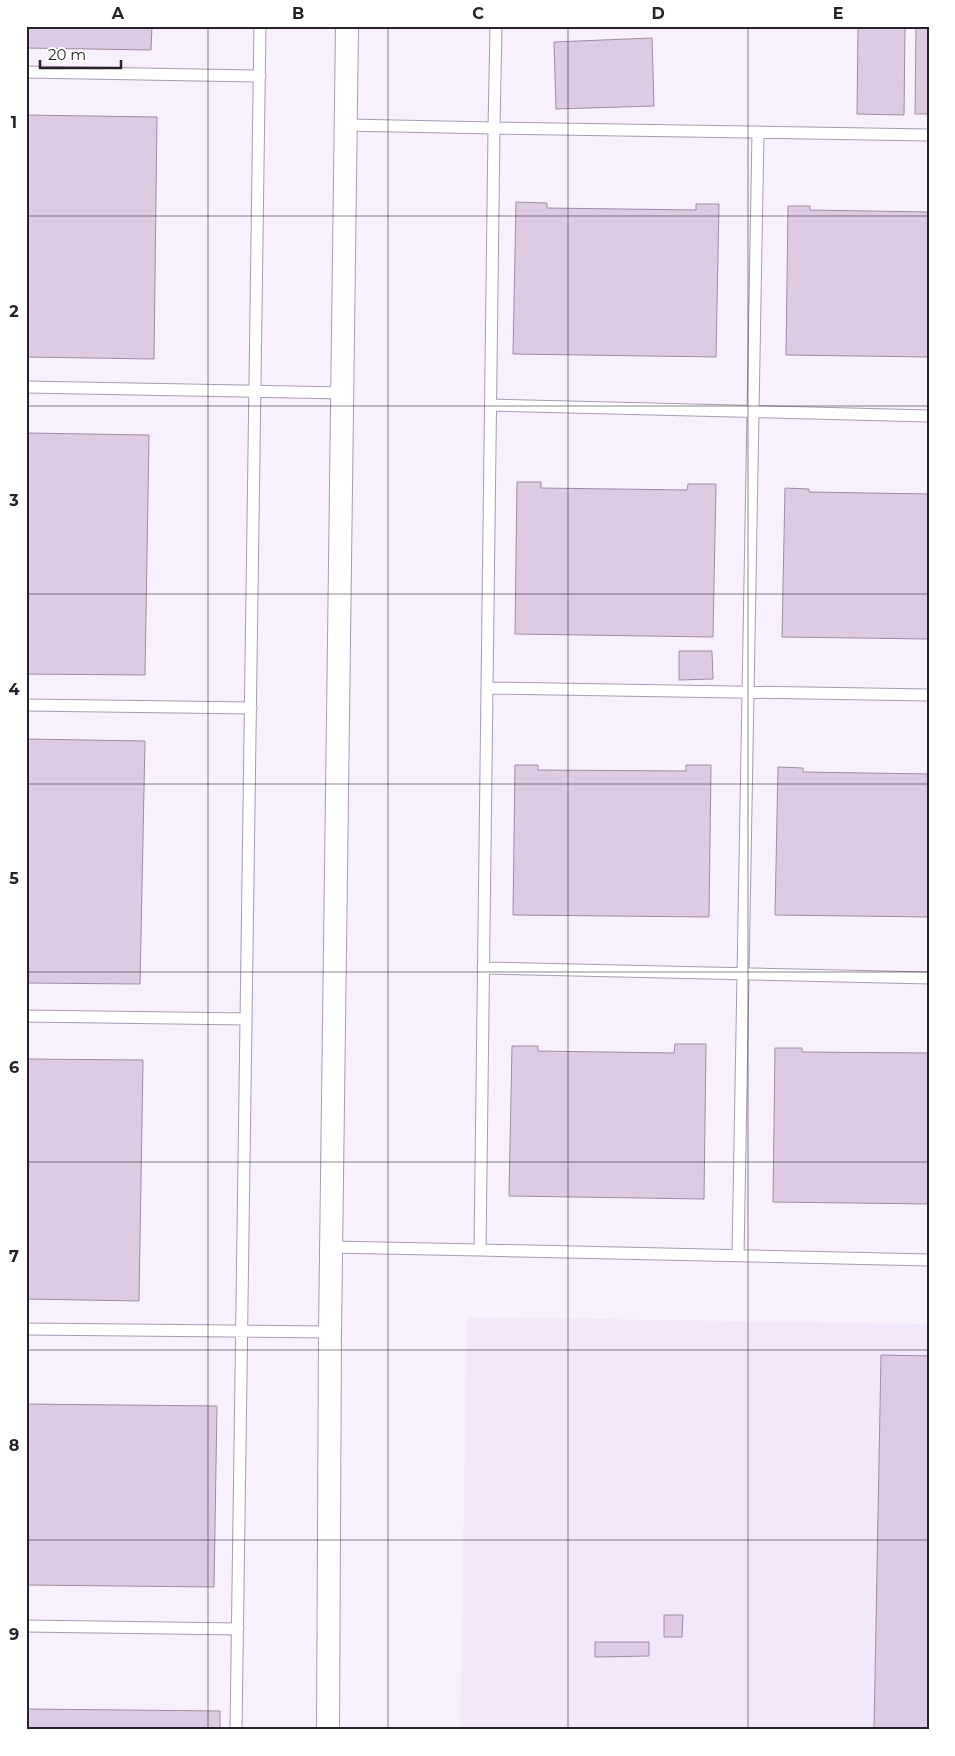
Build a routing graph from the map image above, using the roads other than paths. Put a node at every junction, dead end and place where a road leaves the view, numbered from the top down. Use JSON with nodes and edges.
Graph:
{"nodes":[{"id":1,"x":260,"y":26,"type":"edge"},
{"id":2,"x":347,"y":26,"type":"edge"},
{"id":3,"x":496,"y":26,"type":"edge"},
{"id":4,"x":26,"y":72,"type":"edge"},
{"id":5,"x":260,"y":76,"type":"junction"},
{"id":6,"x":346,"y":125,"type":"junction"},
{"id":7,"x":494,"y":128,"type":"junction"},
{"id":8,"x":758,"y":132,"type":"junction"},
{"id":9,"x":929,"y":135,"type":"edge"},
{"id":10,"x":26,"y":387,"type":"edge"},
{"id":11,"x":255,"y":392,"type":"junction"},
{"id":12,"x":342,"y":393,"type":"junction"},
{"id":13,"x":491,"y":404,"type":"junction"},
{"id":14,"x":753,"y":412,"type":"junction"},
{"id":15,"x":929,"y":416,"type":"edge"},
{"id":16,"x":487,"y":688,"type":"junction"},
{"id":17,"x":748,"y":692,"type":"junction"},
{"id":18,"x":929,"y":695,"type":"edge"},
{"id":19,"x":26,"y":705,"type":"edge"},
{"id":20,"x":250,"y":708,"type":"junction"},
{"id":21,"x":483,"y":968,"type":"junction"},
{"id":22,"x":743,"y":974,"type":"junction"},
{"id":23,"x":929,"y":978,"type":"edge"},
{"id":24,"x":26,"y":1016,"type":"edge"},
{"id":25,"x":246,"y":1019,"type":"junction"},
{"id":26,"x":331,"y":1247,"type":"junction"},
{"id":27,"x":480,"y":1250,"type":"junction"},
{"id":28,"x":738,"y":1256,"type":"junction"},
{"id":29,"x":929,"y":1260,"type":"edge"},
{"id":30,"x":26,"y":1329,"type":"edge"},
{"id":31,"x":242,"y":1332,"type":"junction"},
{"id":32,"x":330,"y":1332,"type":"junction"},
{"id":33,"x":26,"y":1626,"type":"edge"},
{"id":34,"x":238,"y":1629,"type":"junction"},
{"id":35,"x":236,"y":1730,"type":"edge"},
{"id":36,"x":328,"y":1730,"type":"edge"}],
"edges":[{"from":1,"to":5,"type":"lane"},
{"from":2,"to":6,"type":"street"},
{"from":3,"to":7,"type":"lane"},
{"from":4,"to":5,"type":"lane"},
{"from":5,"to":11,"type":"lane"},
{"from":6,"to":7,"type":"lane"},
{"from":6,"to":12,"type":"street"},
{"from":7,"to":8,"type":"lane"},
{"from":7,"to":13,"type":"lane"},
{"from":8,"to":9,"type":"lane"},
{"from":8,"to":14,"type":"lane"},
{"from":10,"to":11,"type":"lane"},
{"from":11,"to":12,"type":"lane"},
{"from":11,"to":20,"type":"lane"},
{"from":12,"to":26,"type":"street"},
{"from":13,"to":14,"type":"lane"},
{"from":13,"to":16,"type":"lane"},
{"from":14,"to":15,"type":"lane"},
{"from":14,"to":17,"type":"lane"},
{"from":16,"to":17,"type":"lane"},
{"from":16,"to":21,"type":"lane"},
{"from":17,"to":18,"type":"lane"},
{"from":17,"to":22,"type":"lane"},
{"from":19,"to":20,"type":"lane"},
{"from":20,"to":25,"type":"lane"},
{"from":21,"to":22,"type":"lane"},
{"from":21,"to":27,"type":"lane"},
{"from":22,"to":23,"type":"lane"},
{"from":22,"to":28,"type":"lane"},
{"from":24,"to":25,"type":"lane"},
{"from":25,"to":31,"type":"lane"},
{"from":26,"to":27,"type":"lane"},
{"from":26,"to":32,"type":"street"},
{"from":27,"to":28,"type":"lane"},
{"from":28,"to":29,"type":"lane"},
{"from":30,"to":31,"type":"lane"},
{"from":31,"to":32,"type":"lane"},
{"from":31,"to":34,"type":"lane"},
{"from":32,"to":36,"type":"street"},
{"from":33,"to":34,"type":"lane"},
{"from":34,"to":35,"type":"lane"}]}
